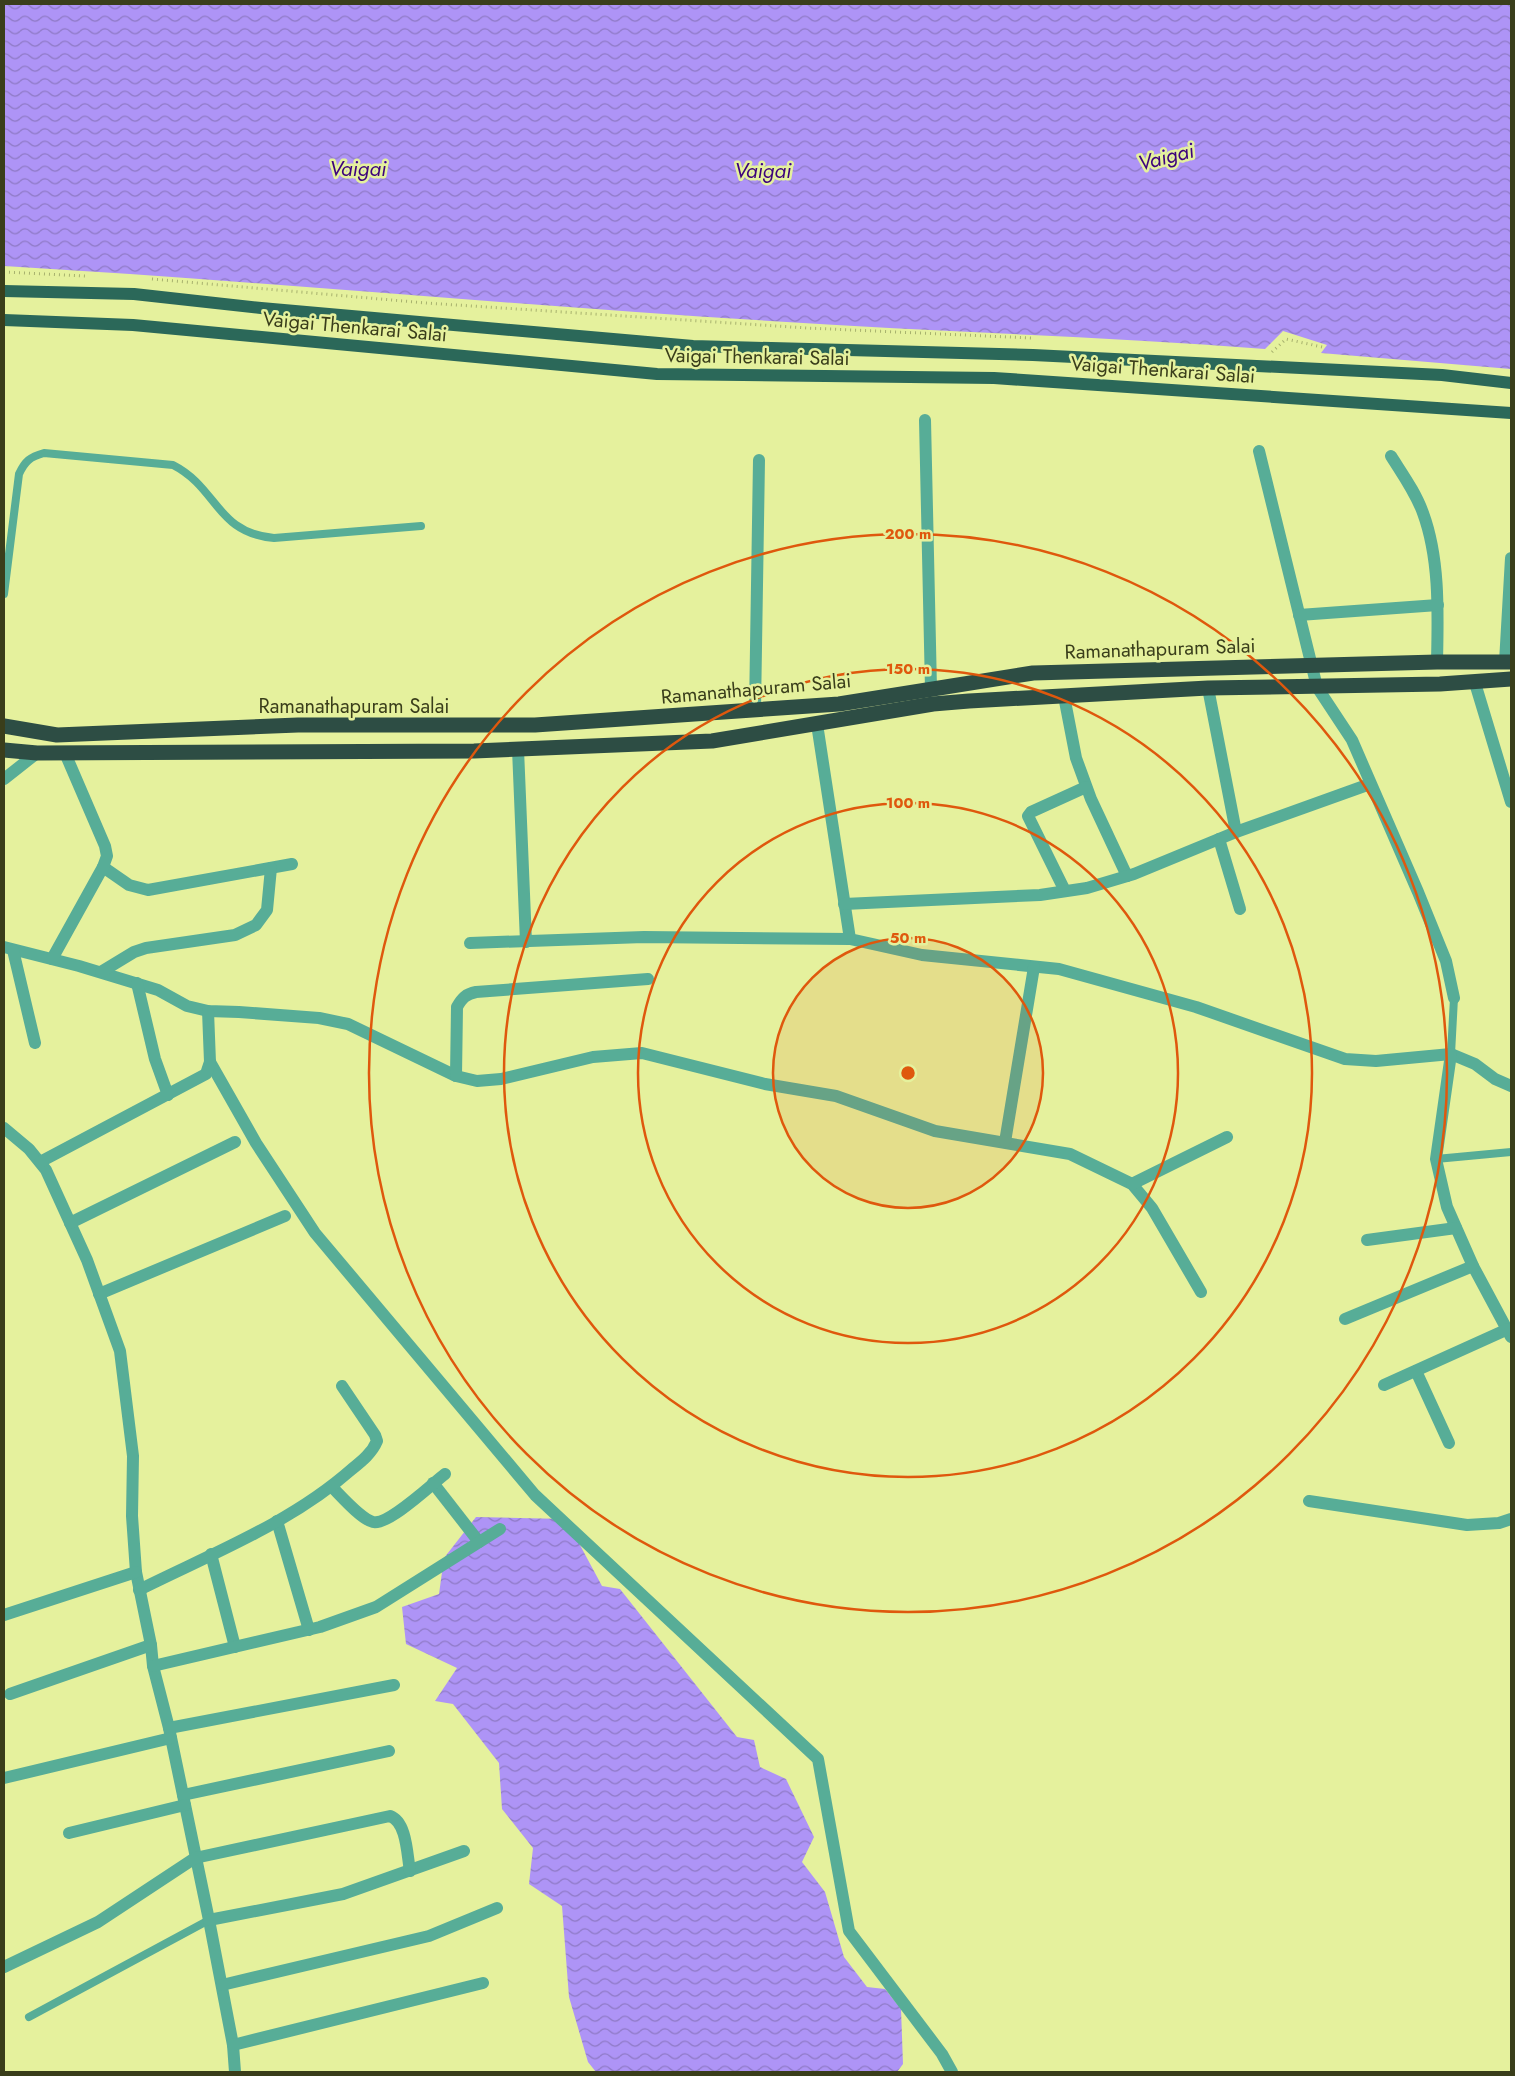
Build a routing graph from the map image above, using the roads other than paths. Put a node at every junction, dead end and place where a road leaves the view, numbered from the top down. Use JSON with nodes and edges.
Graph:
{"nodes":[{"id":1,"x":4,"y":291,"type":"edge"},
{"id":2,"x":4,"y":320,"type":"edge"},
{"id":3,"x":1511,"y":383,"type":"edge"},
{"id":4,"x":1511,"y":413,"type":"edge"},
{"id":5,"x":925,"y":420,"type":"dead end"},
{"id":6,"x":1259,"y":451,"type":"dead end"},
{"id":7,"x":1391,"y":456,"type":"dead end"},
{"id":8,"x":759,"y":460,"type":"dead end"},
{"id":9,"x":421,"y":526,"type":"dead end"},
{"id":10,"x":1511,"y":558,"type":"edge"},
{"id":11,"x":4,"y":594,"type":"edge"},
{"id":12,"x":1438,"y":605,"type":"junction"},
{"id":13,"x":1299,"y":615,"type":"junction"},
{"id":14,"x":1437,"y":662,"type":"junction"},
{"id":15,"x":1508,"y":662,"type":"edge"},
{"id":16,"x":1311,"y":665,"type":"junction"},
{"id":17,"x":1511,"y":679,"type":"edge"},
{"id":18,"x":1475,"y":683,"type":"junction"},
{"id":19,"x":1317,"y":687,"type":"junction"},
{"id":20,"x":1208,"y":688,"type":"junction"},
{"id":21,"x":931,"y":689,"type":"junction"},
{"id":22,"x":1064,"y":696,"type":"junction"},
{"id":23,"x":755,"y":710,"type":"junction"},
{"id":24,"x":817,"y":724,"type":"junction"},
{"id":25,"x":4,"y":726,"type":"edge"},
{"id":26,"x":518,"y":749,"type":"junction"},
{"id":27,"x":4,"y":750,"type":"edge"},
{"id":28,"x":37,"y":753,"type":"junction"},
{"id":29,"x":65,"y":753,"type":"junction"},
{"id":30,"x":4,"y":779,"type":"edge"},
{"id":31,"x":1370,"y":784,"type":"junction"},
{"id":32,"x":1086,"y":787,"type":"junction"},
{"id":33,"x":1511,"y":802,"type":"edge"},
{"id":34,"x":1236,"y":832,"type":"junction"},
{"id":35,"x":1219,"y":839,"type":"junction"},
{"id":36,"x":292,"y":864,"type":"dead end"},
{"id":37,"x":103,"y":867,"type":"junction"},
{"id":38,"x":271,"y":868,"type":"junction"},
{"id":39,"x":1126,"y":876,"type":"junction"},
{"id":40,"x":1065,"y":891,"type":"junction"},
{"id":41,"x":844,"y":904,"type":"junction"},
{"id":42,"x":1240,"y":909,"type":"dead end"},
{"id":43,"x":850,"y":939,"type":"junction"},
{"id":44,"x":526,"y":942,"type":"junction"},
{"id":45,"x":470,"y":943,"type":"dead end"},
{"id":46,"x":8,"y":948,"type":"edge"},
{"id":47,"x":52,"y":959,"type":"junction"},
{"id":48,"x":1034,"y":967,"type":"junction"},
{"id":49,"x":102,"y":972,"type":"junction"},
{"id":50,"x":648,"y":979,"type":"dead end"},
{"id":51,"x":137,"y":983,"type":"junction"},
{"id":52,"x":1454,"y":998,"type":"joint"},
{"id":53,"x":208,"y":1011,"type":"junction"},
{"id":54,"x":34,"y":1043,"type":"dead end"},
{"id":55,"x":1451,"y":1054,"type":"junction"},
{"id":56,"x":210,"y":1062,"type":"junction"},
{"id":57,"x":456,"y":1076,"type":"junction"},
{"id":58,"x":1511,"y":1086,"type":"edge"},
{"id":59,"x":168,"y":1096,"type":"junction"},
{"id":60,"x":7,"y":1134,"type":"edge"},
{"id":61,"x":1226,"y":1137,"type":"dead end"},
{"id":62,"x":235,"y":1142,"type":"dead end"},
{"id":63,"x":1005,"y":1142,"type":"junction"},
{"id":64,"x":1511,"y":1152,"type":"edge"},
{"id":65,"x":1436,"y":1159,"type":"junction"},
{"id":66,"x":40,"y":1162,"type":"junction"},
{"id":67,"x":1132,"y":1184,"type":"junction"},
{"id":68,"x":285,"y":1216,"type":"dead end"},
{"id":69,"x":70,"y":1223,"type":"junction"},
{"id":70,"x":1456,"y":1228,"type":"junction"},
{"id":71,"x":1367,"y":1240,"type":"dead end"},
{"id":72,"x":1473,"y":1266,"type":"junction"},
{"id":73,"x":1200,"y":1292,"type":"dead end"},
{"id":74,"x":99,"y":1294,"type":"junction"},
{"id":75,"x":1345,"y":1319,"type":"dead end"},
{"id":76,"x":1510,"y":1333,"type":"edge"},
{"id":77,"x":1416,"y":1371,"type":"junction"},
{"id":78,"x":1384,"y":1385,"type":"dead end"},
{"id":79,"x":342,"y":1386,"type":"dead end"},
{"id":80,"x":1449,"y":1443,"type":"dead end"},
{"id":81,"x":445,"y":1474,"type":"dead end"},
{"id":82,"x":433,"y":1483,"type":"junction"},
{"id":83,"x":332,"y":1487,"type":"junction"},
{"id":84,"x":1309,"y":1501,"type":"dead end"},
{"id":85,"x":1511,"y":1519,"type":"edge"},
{"id":86,"x":277,"y":1521,"type":"junction"},
{"id":87,"x":500,"y":1529,"type":"dead end"},
{"id":88,"x":479,"y":1542,"type":"junction"},
{"id":89,"x":211,"y":1554,"type":"junction"},
{"id":90,"x":136,"y":1572,"type":"junction"},
{"id":91,"x":139,"y":1590,"type":"junction"},
{"id":92,"x":4,"y":1615,"type":"edge"},
{"id":93,"x":309,"y":1630,"type":"junction"},
{"id":94,"x":151,"y":1645,"type":"junction"},
{"id":95,"x":236,"y":1647,"type":"junction"},
{"id":96,"x":153,"y":1666,"type":"junction"},
{"id":97,"x":394,"y":1685,"type":"dead end"},
{"id":98,"x":10,"y":1694,"type":"dead end"},
{"id":99,"x":170,"y":1733,"type":"junction"},
{"id":100,"x":389,"y":1751,"type":"dead end"},
{"id":101,"x":4,"y":1778,"type":"edge"},
{"id":102,"x":184,"y":1800,"type":"junction"},
{"id":103,"x":69,"y":1833,"type":"dead end"},
{"id":104,"x":464,"y":1851,"type":"dead end"},
{"id":105,"x":195,"y":1858,"type":"junction"},
{"id":106,"x":410,"y":1870,"type":"junction"},
{"id":107,"x":497,"y":1908,"type":"dead end"},
{"id":108,"x":210,"y":1920,"type":"junction"},
{"id":109,"x":4,"y":1967,"type":"edge"},
{"id":110,"x":483,"y":1982,"type":"dead end"},
{"id":111,"x":222,"y":1985,"type":"junction"},
{"id":112,"x":29,"y":2017,"type":"dead end"},
{"id":113,"x":233,"y":2044,"type":"junction"},
{"id":114,"x":235,"y":2072,"type":"edge"},
{"id":115,"x":952,"y":2072,"type":"edge"}],
"edges":[{"from":1,"to":3,"type":"main road","name":"Vaigai Thenkarai Salai"},
{"from":2,"to":4,"type":"main road","name":"Vaigai Thenkarai Salai"},
{"from":5,"to":21,"type":"street"},
{"from":6,"to":13,"type":"street"},
{"from":7,"to":12,"type":"street"},
{"from":8,"to":23,"type":"street"},
{"from":9,"to":11,"type":"lane"},
{"from":10,"to":15,"type":"street"},
{"from":12,"to":13,"type":"street"},
{"from":12,"to":14,"type":"street"},
{"from":13,"to":16,"type":"street"},
{"from":14,"to":15,"type":"highway","name":"Ramanathapuram Salai"},
{"from":14,"to":16,"type":"highway","name":"Ramanathapuram Salai"},
{"from":16,"to":19,"type":"street"},
{"from":16,"to":21,"type":"highway","name":"Ramanathapuram Salai"},
{"from":17,"to":18,"type":"highway","name":"Ramanathapuram Salai"},
{"from":18,"to":19,"type":"highway","name":"Ramanathapuram Salai"},
{"from":18,"to":33,"type":"street"},
{"from":19,"to":20,"type":"highway","name":"Ramanathapuram Salai"},
{"from":19,"to":31,"type":"street"},
{"from":20,"to":22,"type":"highway","name":"Ramanathapuram Salai"},
{"from":20,"to":34,"type":"street"},
{"from":21,"to":23,"type":"highway","name":"Ramanathapuram Salai"},
{"from":22,"to":24,"type":"highway","name":"Ramanathapuram Salai"},
{"from":22,"to":32,"type":"street"},
{"from":23,"to":25,"type":"highway","name":"Ramanathapuram Salai"},
{"from":24,"to":26,"type":"highway","name":"Ramanathapuram Salai"},
{"from":24,"to":41,"type":"street"},
{"from":26,"to":29,"type":"highway","name":"Ramanathapuram Salai"},
{"from":26,"to":44,"type":"street"},
{"from":27,"to":28,"type":"highway","name":"Ramanathapuram Salai"},
{"from":28,"to":29,"type":"highway","name":"Ramanathapuram Salai"},
{"from":28,"to":30,"type":"street"},
{"from":29,"to":37,"type":"street"},
{"from":31,"to":34,"type":"street"},
{"from":31,"to":52,"type":"street"},
{"from":32,"to":39,"type":"street"},
{"from":32,"to":40,"type":"street"},
{"from":34,"to":35,"type":"street"},
{"from":35,"to":39,"type":"street"},
{"from":35,"to":42,"type":"street"},
{"from":36,"to":38,"type":"street"},
{"from":37,"to":38,"type":"street"},
{"from":37,"to":47,"type":"street"},
{"from":38,"to":49,"type":"street"},
{"from":39,"to":40,"type":"street"},
{"from":40,"to":41,"type":"street"},
{"from":41,"to":43,"type":"street"},
{"from":43,"to":44,"type":"street"},
{"from":43,"to":48,"type":"street"},
{"from":44,"to":45,"type":"street"},
{"from":46,"to":47,"type":"street"},
{"from":46,"to":54,"type":"street"},
{"from":47,"to":49,"type":"street"},
{"from":48,"to":55,"type":"street"},
{"from":48,"to":63,"type":"street"},
{"from":49,"to":51,"type":"street"},
{"from":50,"to":57,"type":"street"},
{"from":51,"to":53,"type":"street"},
{"from":51,"to":59,"type":"street"},
{"from":52,"to":55,"type":"lane"},
{"from":53,"to":56,"type":"street"},
{"from":53,"to":57,"type":"street"},
{"from":55,"to":58,"type":"street"},
{"from":55,"to":65,"type":"street"},
{"from":56,"to":59,"type":"street"},
{"from":56,"to":115,"type":"street"},
{"from":57,"to":63,"type":"street"},
{"from":59,"to":66,"type":"street"},
{"from":60,"to":66,"type":"street"},
{"from":61,"to":67,"type":"street"},
{"from":62,"to":69,"type":"street"},
{"from":63,"to":67,"type":"street"},
{"from":64,"to":65,"type":"lane"},
{"from":65,"to":70,"type":"street"},
{"from":66,"to":69,"type":"street"},
{"from":67,"to":73,"type":"street"},
{"from":68,"to":74,"type":"street"},
{"from":69,"to":74,"type":"street"},
{"from":70,"to":71,"type":"street"},
{"from":70,"to":72,"type":"street"},
{"from":72,"to":75,"type":"street"},
{"from":72,"to":76,"type":"street"},
{"from":74,"to":90,"type":"street"},
{"from":76,"to":77,"type":"street"},
{"from":77,"to":78,"type":"street"},
{"from":77,"to":80,"type":"street"},
{"from":79,"to":83,"type":"street"},
{"from":81,"to":82,"type":"street"},
{"from":82,"to":83,"type":"street"},
{"from":82,"to":88,"type":"street"},
{"from":83,"to":86,"type":"street"},
{"from":84,"to":85,"type":"street"},
{"from":86,"to":89,"type":"street"},
{"from":86,"to":93,"type":"street"},
{"from":87,"to":88,"type":"street"},
{"from":88,"to":93,"type":"street"},
{"from":89,"to":91,"type":"street"},
{"from":89,"to":95,"type":"street"},
{"from":90,"to":91,"type":"street"},
{"from":90,"to":92,"type":"street"},
{"from":91,"to":94,"type":"street"},
{"from":93,"to":95,"type":"street"},
{"from":94,"to":96,"type":"street"},
{"from":94,"to":98,"type":"street"},
{"from":95,"to":96,"type":"street"},
{"from":96,"to":99,"type":"street"},
{"from":97,"to":99,"type":"street"},
{"from":99,"to":101,"type":"street"},
{"from":99,"to":102,"type":"street"},
{"from":100,"to":102,"type":"street"},
{"from":102,"to":103,"type":"street"},
{"from":102,"to":105,"type":"street"},
{"from":104,"to":106,"type":"street"},
{"from":105,"to":106,"type":"street"},
{"from":105,"to":108,"type":"street"},
{"from":105,"to":109,"type":"street"},
{"from":106,"to":108,"type":"street"},
{"from":107,"to":111,"type":"street"},
{"from":108,"to":111,"type":"street"},
{"from":108,"to":112,"type":"lane"},
{"from":110,"to":113,"type":"street"},
{"from":111,"to":113,"type":"street"},
{"from":113,"to":114,"type":"street"}]}
